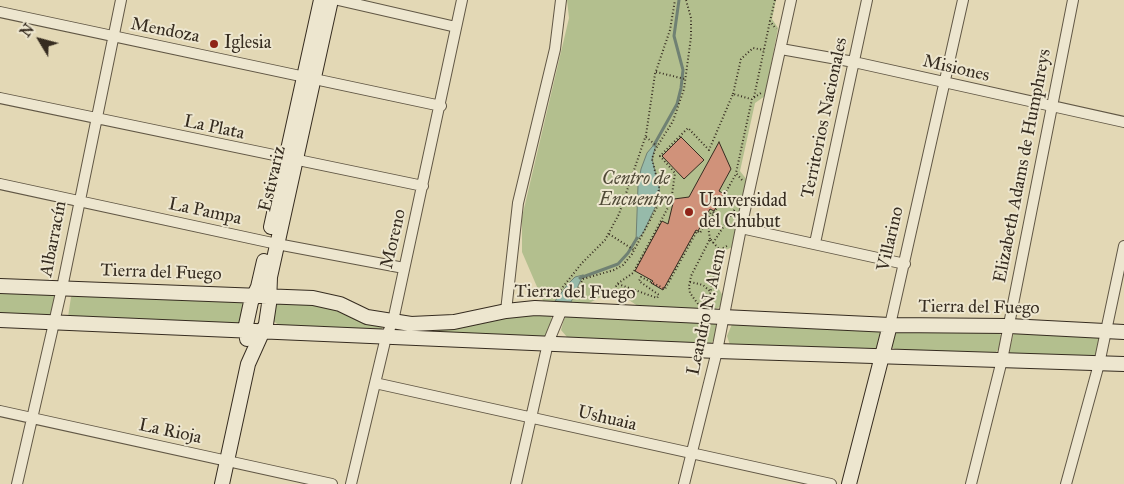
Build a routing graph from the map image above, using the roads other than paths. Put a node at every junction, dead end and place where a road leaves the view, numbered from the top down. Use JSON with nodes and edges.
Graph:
{"nodes":[{"id":1,"x":121,"y":0,"type":"edge"},
{"id":2,"x":321,"y":0,"type":"edge"},
{"id":3,"x":331,"y":0,"type":"edge"},
{"id":4,"x":338,"y":0,"type":"edge"},
{"id":5,"x":462,"y":0,"type":"edge"},
{"id":6,"x":561,"y":0,"type":"edge"},
{"id":7,"x":791,"y":0,"type":"edge"},
{"id":8,"x":867,"y":0,"type":"edge"},
{"id":9,"x":963,"y":0,"type":"edge"},
{"id":10,"x":1073,"y":0,"type":"edge"},
{"id":11,"x":0,"y":12,"type":"edge"},
{"id":12,"x":456,"y":27,"type":"junction"},
{"id":13,"x":113,"y":37,"type":"junction"},
{"id":14,"x":781,"y":49,"type":"junction"},
{"id":15,"x":854,"y":62,"type":"junction"},
{"id":16,"x":309,"y":77,"type":"junction"},
{"id":17,"x":946,"y":83,"type":"junction"},
{"id":18,"x":0,"y":98,"type":"edge"},
{"id":19,"x":441,"y":106,"type":"junction"},
{"id":20,"x":1050,"y":107,"type":"junction"},
{"id":21,"x":95,"y":120,"type":"junction"},
{"id":22,"x":1124,"y":122,"type":"edge"},
{"id":23,"x":291,"y":161,"type":"junction"},
{"id":24,"x":0,"y":184,"type":"edge"},
{"id":25,"x":423,"y":186,"type":"junction"},
{"id":26,"x":78,"y":202,"type":"junction"},
{"id":27,"x":738,"y":224,"type":"junction"},
{"id":28,"x":273,"y":243,"type":"junction"},
{"id":29,"x":815,"y":243,"type":"junction"},
{"id":30,"x":1124,"y":246,"type":"edge"},
{"id":31,"x":905,"y":264,"type":"junction"},
{"id":32,"x":404,"y":268,"type":"junction"},
{"id":33,"x":0,"y":286,"type":"edge"},
{"id":34,"x":62,"y":288,"type":"junction"},
{"id":35,"x":253,"y":296,"type":"junction"},
{"id":36,"x":269,"y":296,"type":"junction"},
{"id":37,"x":555,"y":309,"type":"junction"},
{"id":38,"x":506,"y":311,"type":"junction"},
{"id":39,"x":724,"y":316,"type":"junction"},
{"id":40,"x":0,"y":320,"type":"edge"},
{"id":41,"x":393,"y":321,"type":"junction"},
{"id":42,"x":54,"y":323,"type":"junction"},
{"id":43,"x":890,"y":325,"type":"junction"},
{"id":44,"x":1009,"y":326,"type":"junction"},
{"id":45,"x":246,"y":331,"type":"junction"},
{"id":46,"x":1107,"y":331,"type":"junction"},
{"id":47,"x":263,"y":332,"type":"junction"},
{"id":48,"x":1124,"y":332,"type":"edge"},
{"id":49,"x":386,"y":337,"type":"junction"},
{"id":50,"x":548,"y":343,"type":"junction"},
{"id":51,"x":717,"y":351,"type":"junction"},
{"id":52,"x":883,"y":356,"type":"junction"},
{"id":53,"x":1002,"y":360,"type":"junction"},
{"id":54,"x":248,"y":364,"type":"junction"},
{"id":55,"x":1099,"y":364,"type":"junction"},
{"id":56,"x":1124,"y":364,"type":"edge"},
{"id":57,"x":375,"y":383,"type":"junction"},
{"id":58,"x":0,"y":411,"type":"edge"},
{"id":59,"x":31,"y":418,"type":"junction"},
{"id":60,"x":530,"y":418,"type":"junction"},
{"id":61,"x":691,"y":455,"type":"junction"},
{"id":62,"x":227,"y":462,"type":"junction"},
{"id":63,"x":17,"y":484,"type":"edge"},
{"id":64,"x":222,"y":484,"type":"edge"},
{"id":65,"x":332,"y":484,"type":"edge"},
{"id":66,"x":351,"y":484,"type":"edge"},
{"id":67,"x":516,"y":484,"type":"edge"},
{"id":68,"x":684,"y":484,"type":"edge"},
{"id":69,"x":831,"y":484,"type":"edge"},
{"id":70,"x":849,"y":484,"type":"edge"},
{"id":71,"x":971,"y":484,"type":"edge"},
{"id":72,"x":1066,"y":484,"type":"edge"}],
"edges":[{"from":1,"to":13,"type":"street","name":"Albarracín"},
{"from":2,"to":16,"type":"street","name":"Estivariz"},
{"from":3,"to":16,"type":"street","name":"Estivariz"},
{"from":4,"to":12,"type":"street"},
{"from":5,"to":12,"type":"street","name":"Moreno"},
{"from":6,"to":38,"type":"street"},
{"from":7,"to":14,"type":"street","name":"Leandro N. Alem"},
{"from":8,"to":15,"type":"street","name":"Territorios Nacionales"},
{"from":9,"to":17,"type":"street","name":"Villarino"},
{"from":10,"to":20,"type":"street","name":"Elizabeth Adams de Humphreys"},
{"from":11,"to":13,"type":"street","name":"Mendoza"},
{"from":12,"to":19,"type":"street","name":"Moreno"},
{"from":13,"to":16,"type":"street","name":"Mendoza"},
{"from":13,"to":21,"type":"street","name":"Albarracín"},
{"from":14,"to":15,"type":"street","name":"Misiones"},
{"from":14,"to":27,"type":"street","name":"Leandro N. Alem"},
{"from":15,"to":17,"type":"street","name":"Misiones"},
{"from":15,"to":29,"type":"street","name":"Territorios Nacionales"},
{"from":16,"to":19,"type":"street","name":"Mendoza"},
{"from":16,"to":23,"type":"street","name":"Estivariz"},
{"from":17,"to":20,"type":"street","name":"Misiones"},
{"from":17,"to":31,"type":"street","name":"Villarino"},
{"from":18,"to":21,"type":"street","name":"La Plata"},
{"from":19,"to":25,"type":"street","name":"Moreno"},
{"from":20,"to":22,"type":"street","name":"Misiones"},
{"from":20,"to":44,"type":"street","name":"Elizabeth Adams de Humphreys"},
{"from":21,"to":23,"type":"street","name":"La Plata"},
{"from":21,"to":26,"type":"street","name":"Albarracín"},
{"from":23,"to":25,"type":"street","name":"La Plata"},
{"from":23,"to":28,"type":"street","name":"Estivariz"},
{"from":24,"to":26,"type":"street","name":"La Pampa"},
{"from":25,"to":32,"type":"street","name":"Moreno"},
{"from":26,"to":28,"type":"street","name":"La Pampa"},
{"from":26,"to":34,"type":"street","name":"Albarracín"},
{"from":27,"to":29,"type":"street"},
{"from":27,"to":39,"type":"street","name":"Leandro N. Alem"},
{"from":28,"to":32,"type":"street","name":"La Pampa"},
{"from":28,"to":35,"type":"street","name":"Estivariz"},
{"from":28,"to":36,"type":"street","name":"Estivariz"},
{"from":29,"to":31,"type":"street"},
{"from":30,"to":46,"type":"street"},
{"from":31,"to":43,"type":"street","name":"Villarino"},
{"from":32,"to":41,"type":"street","name":"Moreno"},
{"from":33,"to":34,"type":"street","name":"Tierra del Fuego"},
{"from":34,"to":35,"type":"street","name":"Tierra del Fuego"},
{"from":34,"to":42,"type":"street","name":"Albarracín"},
{"from":35,"to":36,"type":"street","name":"Tierra del Fuego"},
{"from":35,"to":45,"type":"street","name":"Estivariz"},
{"from":36,"to":41,"type":"street","name":"Tierra del Fuego"},
{"from":36,"to":47,"type":"street","name":"Estivariz"},
{"from":37,"to":38,"type":"street","name":"Tierra del Fuego"},
{"from":37,"to":39,"type":"street","name":"Tierra del Fuego"},
{"from":37,"to":50,"type":"street"},
{"from":38,"to":41,"type":"street","name":"Tierra del Fuego"},
{"from":39,"to":43,"type":"street","name":"Tierra del Fuego"},
{"from":39,"to":51,"type":"street","name":"Leandro N. Alem"},
{"from":40,"to":42,"type":"street"},
{"from":41,"to":49,"type":"street","name":"Moreno"},
{"from":42,"to":45,"type":"street"},
{"from":42,"to":59,"type":"street","name":"Albarracín"},
{"from":43,"to":44,"type":"street","name":"Tierra del Fuego"},
{"from":43,"to":52,"type":"street","name":"Villarino"},
{"from":44,"to":46,"type":"street","name":"Tierra del Fuego"},
{"from":44,"to":53,"type":"street","name":"Elizabeth Adams de Humphreys"},
{"from":45,"to":47,"type":"street"},
{"from":45,"to":54,"type":"street","name":"Estivariz"},
{"from":46,"to":48,"type":"street","name":"Tierra del Fuego"},
{"from":46,"to":55,"type":"street"},
{"from":47,"to":49,"type":"street"},
{"from":47,"to":54,"type":"street","name":"Estivariz"},
{"from":49,"to":50,"type":"street"},
{"from":49,"to":57,"type":"street","name":"Moreno"},
{"from":50,"to":51,"type":"street"},
{"from":50,"to":60,"type":"street"},
{"from":51,"to":52,"type":"street"},
{"from":51,"to":61,"type":"street","name":"Leandro N. Alem"},
{"from":52,"to":53,"type":"street"},
{"from":52,"to":70,"type":"street","name":"Villarino"},
{"from":53,"to":55,"type":"street"},
{"from":53,"to":71,"type":"street","name":"Elizabeth Adams de Humphreys"},
{"from":54,"to":62,"type":"street","name":"Estivariz"},
{"from":55,"to":56,"type":"street"},
{"from":55,"to":72,"type":"street"},
{"from":57,"to":60,"type":"street","name":"Ushuaia"},
{"from":57,"to":66,"type":"street","name":"Moreno"},
{"from":58,"to":59,"type":"street","name":"La Rioja"},
{"from":59,"to":62,"type":"street","name":"La Rioja"},
{"from":59,"to":63,"type":"street","name":"Albarracín"},
{"from":60,"to":61,"type":"street","name":"Ushuaia"},
{"from":60,"to":67,"type":"street"},
{"from":61,"to":68,"type":"street","name":"Leandro N. Alem"},
{"from":61,"to":69,"type":"street","name":"Ushuaia"},
{"from":62,"to":64,"type":"street","name":"Estivariz"},
{"from":62,"to":65,"type":"street","name":"La Rioja"}]}
